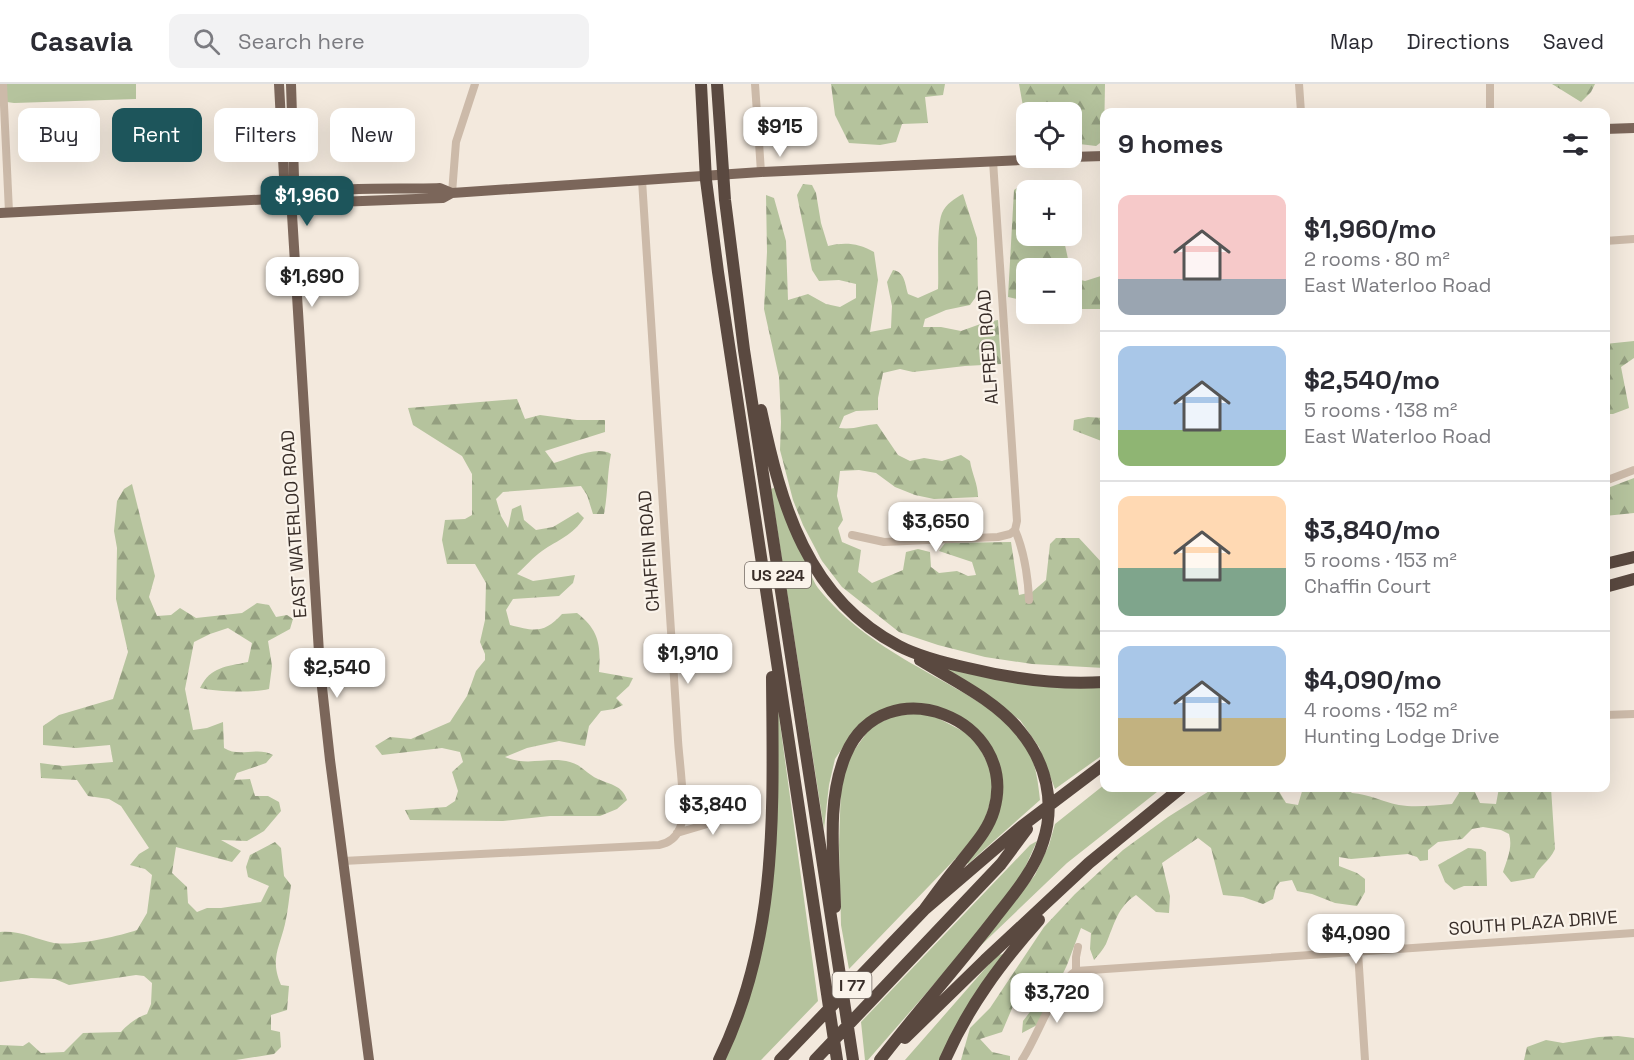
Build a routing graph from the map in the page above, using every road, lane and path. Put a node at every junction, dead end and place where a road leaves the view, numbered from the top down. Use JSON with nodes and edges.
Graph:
{"nodes":[{"id":1,"x":3,"y":84,"type":"edge"},
{"id":2,"x":291,"y":84,"type":"edge"},
{"id":3,"x":475,"y":84,"type":"edge"},
{"id":4,"x":701,"y":84,"type":"edge"},
{"id":5,"x":717,"y":84,"type":"edge"},
{"id":6,"x":754,"y":84,"type":"edge"},
{"id":7,"x":1299,"y":84,"type":"edge"},
{"id":8,"x":1490,"y":84,"type":"edge"},
{"id":9,"x":279,"y":85,"type":"edge"},
{"id":10,"x":1301,"y":108,"type":"edge"},
{"id":11,"x":1490,"y":108,"type":"edge"},
{"id":12,"x":1634,"y":128,"type":"edge"},
{"id":13,"x":1610,"y":129,"type":"edge"},
{"id":14,"x":1100,"y":156,"type":"edge"},
{"id":15,"x":1082,"y":157,"type":"edge"},
{"id":16,"x":1016,"y":160,"type":"edge"},
{"id":17,"x":993,"y":161,"type":"junction"},
{"id":18,"x":761,"y":172,"type":"junction"},
{"id":19,"x":642,"y":180,"type":"junction"},
{"id":20,"x":452,"y":193,"type":"junction"},
{"id":21,"x":291,"y":198,"type":"junction"},
{"id":22,"x":4,"y":213,"type":"edge"},
{"id":23,"x":1634,"y":239,"type":"edge"},
{"id":24,"x":1610,"y":241,"type":"edge"},
{"id":25,"x":737,"y":296,"type":"junction"},
{"id":26,"x":1634,"y":470,"type":"edge"},
{"id":27,"x":1610,"y":479,"type":"edge"},
{"id":28,"x":1015,"y":530,"type":"junction"},
{"id":29,"x":852,"y":535,"type":"dead end"},
{"id":30,"x":1634,"y":557,"type":"edge"},
{"id":31,"x":1610,"y":563,"type":"edge"},
{"id":32,"x":1634,"y":579,"type":"edge"},
{"id":33,"x":1610,"y":586,"type":"edge"},
{"id":34,"x":1029,"y":600,"type":"dead end"},
{"id":35,"x":769,"y":619,"type":"junction"},
{"id":36,"x":900,"y":647,"type":"junction"},
{"id":37,"x":1100,"y":682,"type":"edge"},
{"id":38,"x":1634,"y":714,"type":"edge"},
{"id":39,"x":1610,"y":715,"type":"edge"},
{"id":40,"x":1100,"y":767,"type":"edge"},
{"id":41,"x":1176,"y":792,"type":"edge"},
{"id":42,"x":1038,"y":813,"type":"junction"},
{"id":43,"x":741,"y":814,"type":"dead end"},
{"id":44,"x":678,"y":833,"type":"junction"},
{"id":45,"x":344,"y":861,"type":"junction"},
{"id":46,"x":1061,"y":889,"type":"junction"},
{"id":47,"x":924,"y":910,"type":"junction"},
{"id":48,"x":1634,"y":933,"type":"edge"},
{"id":49,"x":1078,"y":947,"type":"dead end"},
{"id":50,"x":835,"y":950,"type":"junction"},
{"id":51,"x":1358,"y":952,"type":"junction"},
{"id":52,"x":1076,"y":971,"type":"junction"},
{"id":53,"x":369,"y":1060,"type":"edge"},
{"id":54,"x":718,"y":1060,"type":"edge"},
{"id":55,"x":780,"y":1060,"type":"edge"},
{"id":56,"x":815,"y":1060,"type":"edge"},
{"id":57,"x":837,"y":1060,"type":"edge"},
{"id":58,"x":853,"y":1060,"type":"edge"},
{"id":59,"x":882,"y":1060,"type":"edge"},
{"id":60,"x":945,"y":1060,"type":"edge"},
{"id":61,"x":1022,"y":1060,"type":"edge"},
{"id":62,"x":1365,"y":1060,"type":"edge"}],
"edges":[{"from":1,"to":22,"type":"street"},
{"from":2,"to":21,"type":"main road","name":"EAST WATERLOO ROAD"},
{"from":3,"to":20,"type":"street"},
{"from":4,"to":35,"type":"highway","number":"US 224"},
{"from":5,"to":25,"type":"highway","number":"US 224"},
{"from":6,"to":18,"type":"street"},
{"from":7,"to":10,"type":"street"},
{"from":8,"to":11,"type":"street"},
{"from":9,"to":21,"type":"main road","name":"EAST WATERLOO ROAD"},
{"from":12,"to":13,"type":"main road"},
{"from":14,"to":15,"type":"main road"},
{"from":16,"to":17,"type":"main road"},
{"from":17,"to":18,"type":"main road"},
{"from":17,"to":28,"type":"street","name":"ALFRED ROAD"},
{"from":18,"to":19,"type":"main road"},
{"from":19,"to":20,"type":"main road"},
{"from":19,"to":44,"type":"street","name":"CHAFFIN ROAD"},
{"from":20,"to":21,"type":"main road"},
{"from":21,"to":22,"type":"main road"},
{"from":21,"to":45,"type":"main road","name":"EAST WATERLOO ROAD"},
{"from":23,"to":24,"type":"street"},
{"from":25,"to":36,"type":"highway"},
{"from":25,"to":50,"type":"highway","number":"US 224"},
{"from":26,"to":27,"type":"street"},
{"from":28,"to":29,"type":"street"},
{"from":28,"to":34,"type":"street","name":"ALFRED ROAD"},
{"from":30,"to":31,"type":"highway"},
{"from":32,"to":33,"type":"highway"},
{"from":35,"to":54,"type":"highway"},
{"from":35,"to":57,"type":"highway","number":"US 224"},
{"from":36,"to":37,"type":"highway"},
{"from":36,"to":59,"type":"highway"},
{"from":38,"to":39,"type":"street"},
{"from":40,"to":42,"type":"highway","number":"I 77"},
{"from":41,"to":46,"type":"highway"},
{"from":42,"to":47,"type":"highway","number":"I 77"},
{"from":42,"to":56,"type":"highway"},
{"from":43,"to":44,"type":"street"},
{"from":44,"to":45,"type":"street"},
{"from":45,"to":53,"type":"main road","name":"EAST WATERLOO ROAD"},
{"from":46,"to":59,"type":"highway"},
{"from":46,"to":60,"type":"highway"},
{"from":47,"to":50,"type":"highway"},
{"from":47,"to":55,"type":"highway","number":"I 77"},
{"from":48,"to":51,"type":"street","name":"SOUTH PLAZA DRIVE"},
{"from":49,"to":52,"type":"street"},
{"from":50,"to":58,"type":"highway"},
{"from":51,"to":52,"type":"street","name":"SOUTH PLAZA DRIVE"},
{"from":51,"to":62,"type":"street"},
{"from":52,"to":61,"type":"street"}]}
